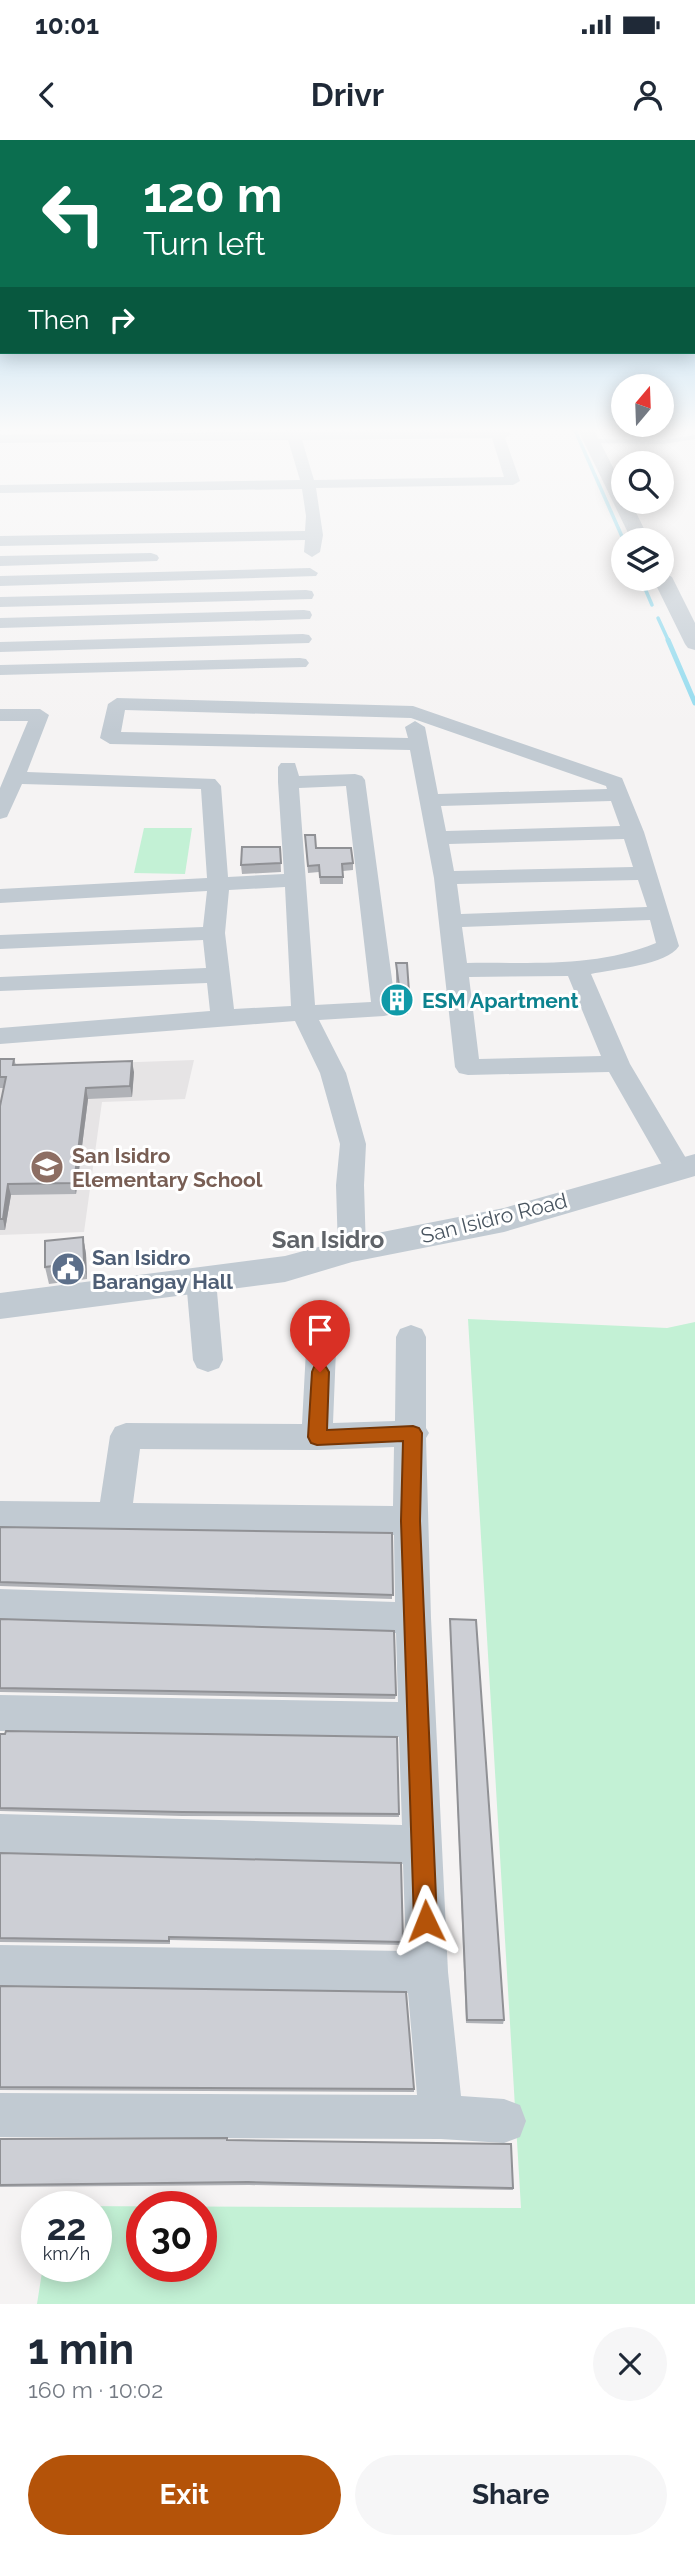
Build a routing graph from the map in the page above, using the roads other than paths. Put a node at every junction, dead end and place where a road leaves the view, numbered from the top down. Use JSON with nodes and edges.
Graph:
{"nodes":[{"id":1,"x":312,"y":529,"type":"edge"},
{"id":2,"x":314,"y":535,"type":"junction"},
{"id":3,"x":0,"y":541,"type":"edge"},
{"id":4,"x":163,"y":558,"type":"dead end"},
{"id":5,"x":0,"y":561,"type":"edge"},
{"id":6,"x":310,"y":573,"type":"junction"},
{"id":7,"x":0,"y":582,"type":"edge"},
{"id":8,"x":672,"y":591,"type":"edge"},
{"id":9,"x":306,"y":595,"type":"junction"},
{"id":10,"x":0,"y":602,"type":"edge"},
{"id":11,"x":688,"y":612,"type":"edge"},
{"id":12,"x":303,"y":615,"type":"junction"},
{"id":13,"x":0,"y":623,"type":"edge"},
{"id":14,"x":303,"y":639,"type":"junction"},
{"id":15,"x":695,"y":643,"type":"edge"},
{"id":16,"x":0,"y":647,"type":"edge"},
{"id":17,"x":0,"y":670,"type":"edge"},
{"id":18,"x":413,"y":712,"type":"junction"},
{"id":19,"x":0,"y":715,"type":"edge"},
{"id":20,"x":418,"y":744,"type":"junction"},
{"id":21,"x":14,"y":778,"type":"junction"},
{"id":22,"x":621,"y":795,"type":"junction"},
{"id":23,"x":430,"y":800,"type":"junction"},
{"id":24,"x":0,"y":813,"type":"edge"},
{"id":25,"x":634,"y":832,"type":"junction"},
{"id":26,"x":437,"y":838,"type":"junction"},
{"id":27,"x":646,"y":873,"type":"junction"},
{"id":28,"x":445,"y":878,"type":"junction"},
{"id":29,"x":296,"y":880,"type":"junction"},
{"id":30,"x":218,"y":886,"type":"junction"},
{"id":31,"x":0,"y":896,"type":"edge"},
{"id":32,"x":660,"y":913,"type":"junction"},
{"id":33,"x":450,"y":921,"type":"junction"},
{"id":34,"x":214,"y":933,"type":"junction"},
{"id":35,"x":0,"y":942,"type":"edge"},
{"id":36,"x":578,"y":969,"type":"junction"},
{"id":37,"x":456,"y":970,"type":"junction"},
{"id":38,"x":218,"y":975,"type":"junction"},
{"id":39,"x":0,"y":984,"type":"edge"},
{"id":40,"x":304,"y":1014,"type":"junction"},
{"id":41,"x":223,"y":1017,"type":"junction"},
{"id":42,"x":0,"y":1036,"type":"edge"},
{"id":43,"x":617,"y":1064,"type":"junction"},
{"id":44,"x":687,"y":1168,"type":"edge"},
{"id":45,"x":352,"y":1250,"type":"junction"},
{"id":46,"x":201,"y":1280,"type":"junction"},
{"id":47,"x":0,"y":1306,"type":"edge"},
{"id":48,"x":411,"y":1337,"type":"dead end"},
{"id":49,"x":321,"y":1350,"type":"dead end"},
{"id":50,"x":208,"y":1360,"type":"dead end"},
{"id":51,"x":413,"y":1433,"type":"junction"},
{"id":52,"x":317,"y":1437,"type":"junction"},
{"id":53,"x":0,"y":1515,"type":"edge"},
{"id":54,"x":114,"y":1517,"type":"junction"},
{"id":55,"x":410,"y":1521,"type":"junction"},
{"id":56,"x":0,"y":1605,"type":"edge"},
{"id":57,"x":414,"y":1618,"type":"junction"},
{"id":58,"x":0,"y":1713,"type":"edge"},
{"id":59,"x":419,"y":1720,"type":"junction"},
{"id":60,"x":0,"y":1834,"type":"edge"},
{"id":61,"x":423,"y":1845,"type":"junction"},
{"id":62,"x":0,"y":1966,"type":"edge"},
{"id":63,"x":427,"y":1972,"type":"junction"},
{"id":64,"x":0,"y":2115,"type":"edge"},
{"id":65,"x":441,"y":2117,"type":"junction"},
{"id":66,"x":504,"y":2121,"type":"dead end"}],
"edges":[{"from":1,"to":2,"type":"street"},
{"from":2,"to":3,"type":"street"},
{"from":2,"to":6,"type":"street"},
{"from":4,"to":5,"type":"street"},
{"from":6,"to":7,"type":"street"},
{"from":6,"to":9,"type":"street"},
{"from":8,"to":11,"type":"street"},
{"from":9,"to":10,"type":"street"},
{"from":9,"to":12,"type":"street"},
{"from":11,"to":15,"type":"street"},
{"from":12,"to":13,"type":"street"},
{"from":12,"to":14,"type":"street"},
{"from":14,"to":16,"type":"street"},
{"from":14,"to":17,"type":"street"},
{"from":18,"to":20,"type":"street"},
{"from":18,"to":20,"type":"street"},
{"from":18,"to":22,"type":"street"},
{"from":19,"to":21,"type":"street"},
{"from":20,"to":23,"type":"street"},
{"from":21,"to":24,"type":"street"},
{"from":21,"to":30,"type":"street"},
{"from":22,"to":23,"type":"street"},
{"from":22,"to":25,"type":"street"},
{"from":23,"to":26,"type":"street"},
{"from":25,"to":26,"type":"street"},
{"from":25,"to":27,"type":"street"},
{"from":26,"to":28,"type":"street"},
{"from":27,"to":28,"type":"street"},
{"from":27,"to":32,"type":"street"},
{"from":28,"to":33,"type":"street"},
{"from":29,"to":30,"type":"street"},
{"from":29,"to":40,"type":"street"},
{"from":29,"to":40,"type":"street"},
{"from":30,"to":31,"type":"street"},
{"from":30,"to":34,"type":"street"},
{"from":32,"to":33,"type":"street"},
{"from":32,"to":36,"type":"street"},
{"from":33,"to":37,"type":"street"},
{"from":34,"to":35,"type":"street"},
{"from":34,"to":38,"type":"street"},
{"from":36,"to":37,"type":"street"},
{"from":36,"to":43,"type":"street"},
{"from":37,"to":43,"type":"street"},
{"from":38,"to":39,"type":"street"},
{"from":38,"to":41,"type":"street"},
{"from":40,"to":41,"type":"street"},
{"from":40,"to":45,"type":"street"},
{"from":41,"to":42,"type":"street"},
{"from":43,"to":44,"type":"street"},
{"from":44,"to":45,"type":"street","name":"San Isidro Road"},
{"from":45,"to":46,"type":"street","name":"San Isidro Road"},
{"from":46,"to":47,"type":"street","name":"San Isidro Road"},
{"from":46,"to":50,"type":"street"},
{"from":48,"to":51,"type":"street"},
{"from":49,"to":52,"type":"street"},
{"from":51,"to":52,"type":"street"},
{"from":51,"to":55,"type":"street"},
{"from":52,"to":54,"type":"street"},
{"from":53,"to":54,"type":"street"},
{"from":54,"to":55,"type":"street"},
{"from":55,"to":57,"type":"street"},
{"from":56,"to":57,"type":"street"},
{"from":57,"to":59,"type":"street"},
{"from":58,"to":59,"type":"street"},
{"from":59,"to":61,"type":"street"},
{"from":60,"to":61,"type":"street"},
{"from":61,"to":63,"type":"street"},
{"from":62,"to":63,"type":"street"},
{"from":63,"to":65,"type":"street"},
{"from":64,"to":65,"type":"street"},
{"from":65,"to":66,"type":"street"}]}
